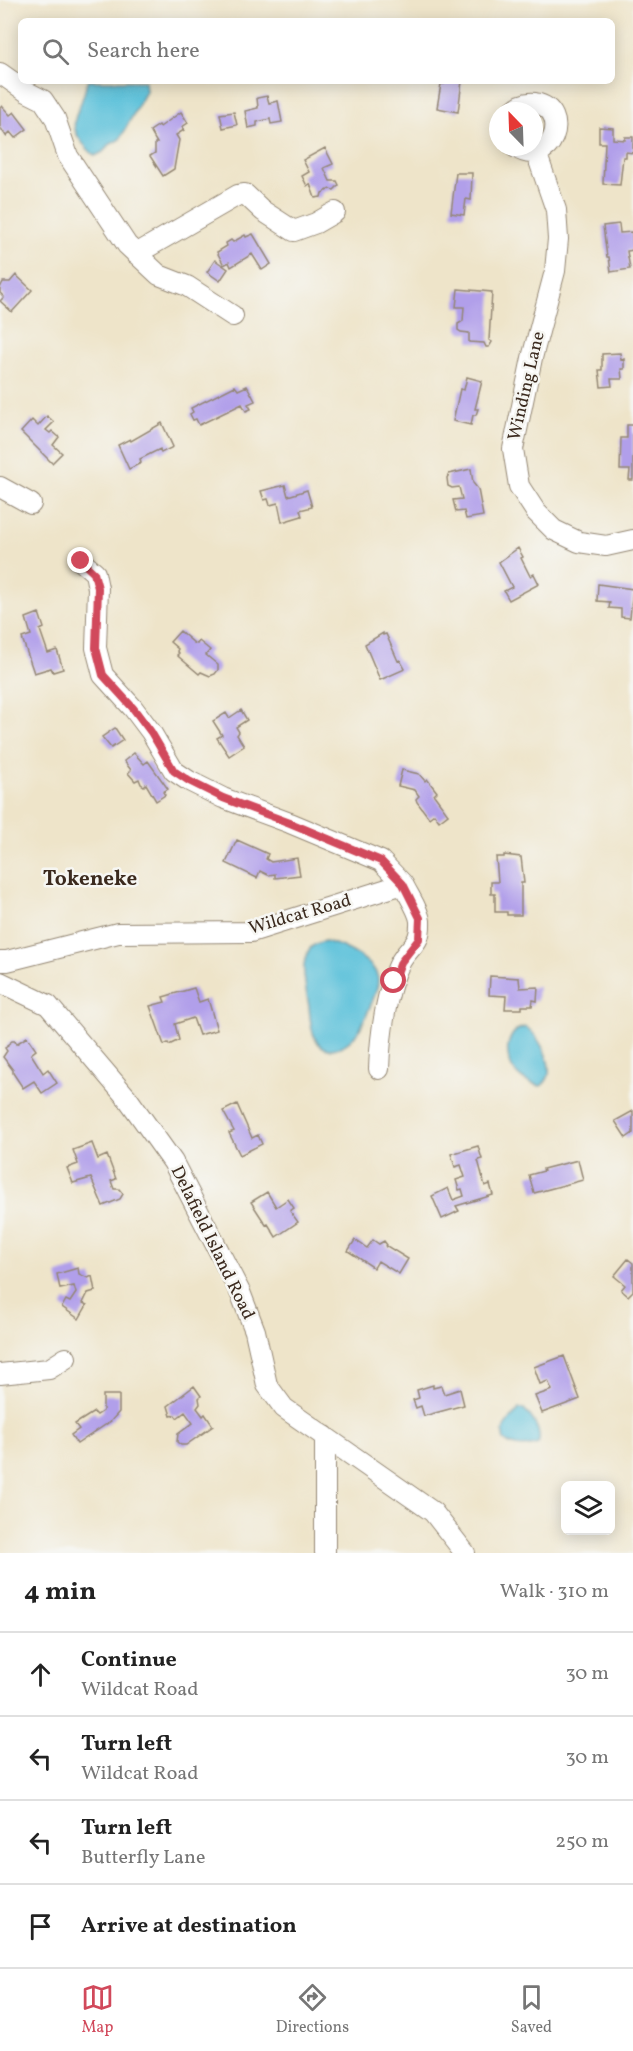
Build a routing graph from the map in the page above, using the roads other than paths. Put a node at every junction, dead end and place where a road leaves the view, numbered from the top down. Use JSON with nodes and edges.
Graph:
{"nodes":[{"id":1,"x":0,"y":73,"type":"edge"},
{"id":2,"x":543,"y":107,"type":"edge"},
{"id":3,"x":543,"y":150,"type":"edge"},
{"id":4,"x":537,"y":156,"type":"edge"},
{"id":5,"x":335,"y":212,"type":"dead end"},
{"id":6,"x":136,"y":254,"type":"junction"},
{"id":7,"x":233,"y":316,"type":"dead end"},
{"id":8,"x":0,"y":487,"type":"edge"},
{"id":9,"x":31,"y":504,"type":"dead end"},
{"id":10,"x":633,"y":540,"type":"edge"},
{"id":11,"x":81,"y":561,"type":"dead end"},
{"id":12,"x":403,"y":884,"type":"junction"},
{"id":13,"x":0,"y":961,"type":"edge"},
{"id":14,"x":0,"y":982,"type":"edge"},
{"id":15,"x":379,"y":1070,"type":"dead end"},
{"id":16,"x":66,"y":1358,"type":"dead end"},
{"id":17,"x":0,"y":1374,"type":"edge"},
{"id":18,"x":325,"y":1436,"type":"junction"},
{"id":19,"x":325,"y":1553,"type":"edge"},
{"id":20,"x":465,"y":1553,"type":"edge"}],
"edges":[{"from":1,"to":6,"type":"street"},
{"from":2,"to":3,"type":"street"},
{"from":4,"to":10,"type":"street","name":"Winding Lane"},
{"from":5,"to":6,"type":"street"},
{"from":6,"to":7,"type":"street"},
{"from":8,"to":9,"type":"street"},
{"from":11,"to":12,"type":"street"},
{"from":12,"to":13,"type":"street","name":"Wildcat Road"},
{"from":12,"to":15,"type":"street"},
{"from":14,"to":18,"type":"street","name":"Delafield Island Road"},
{"from":16,"to":17,"type":"street"},
{"from":18,"to":19,"type":"street"},
{"from":18,"to":20,"type":"street","name":"Delafield Island Road"}]}
